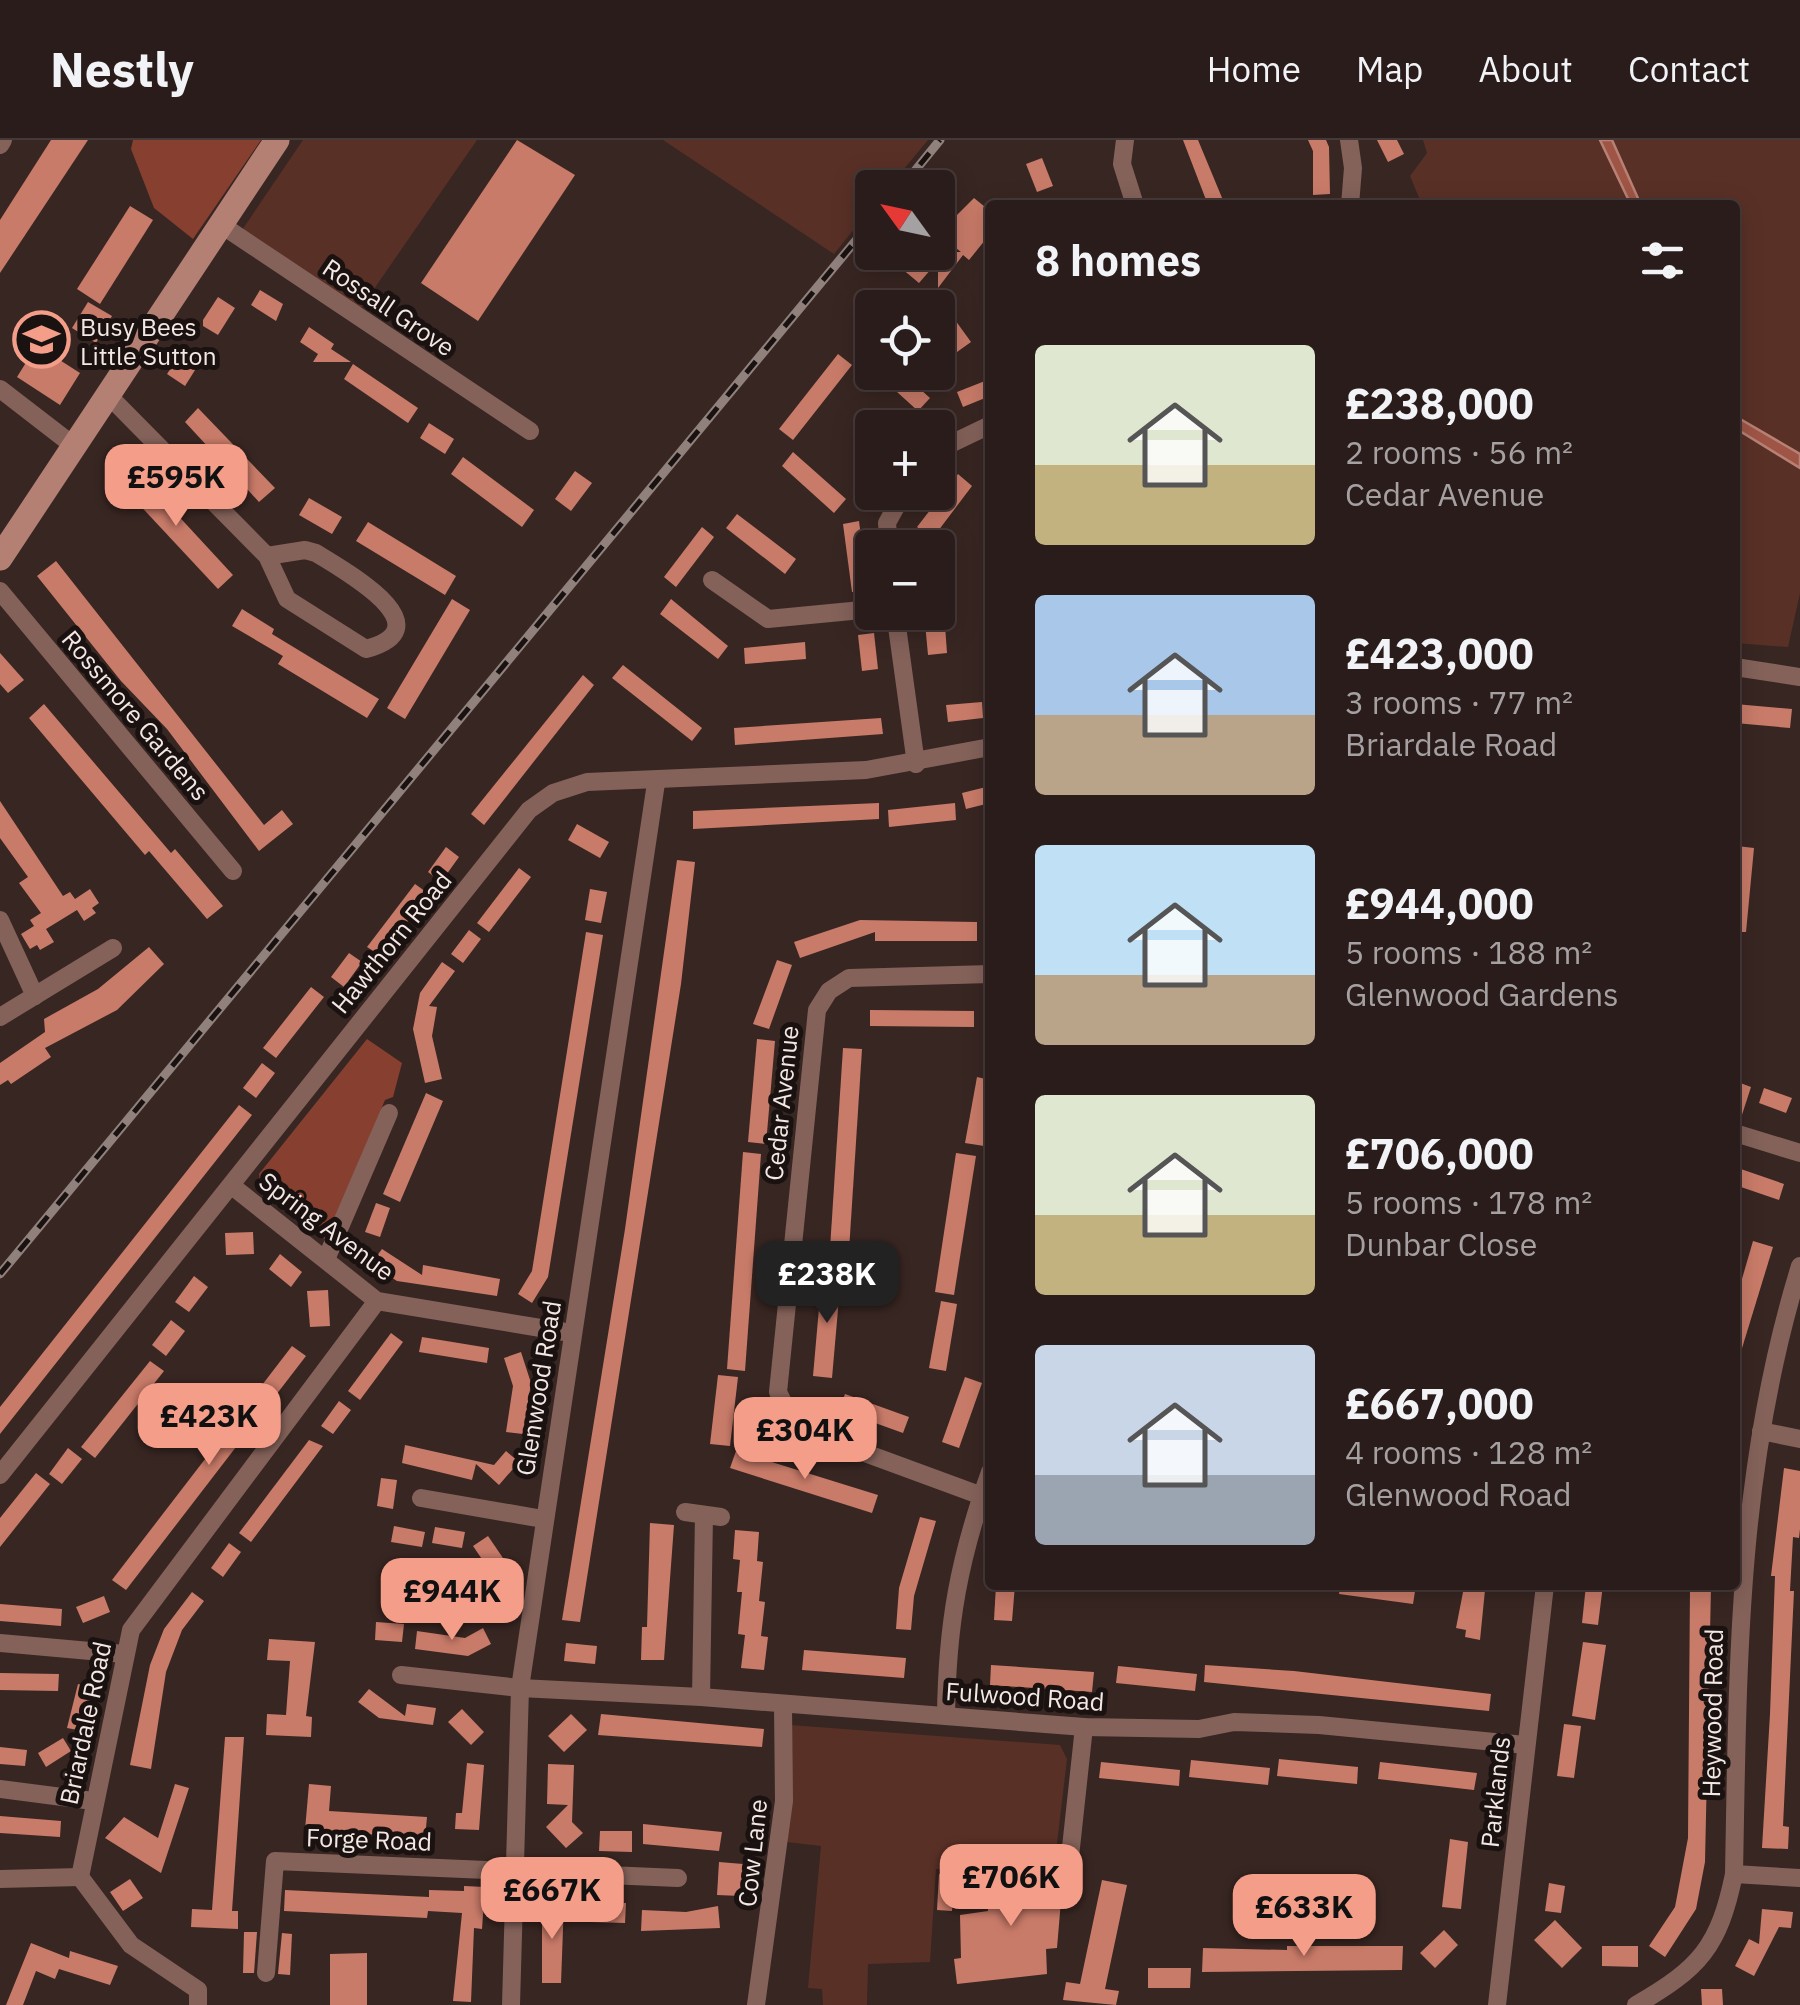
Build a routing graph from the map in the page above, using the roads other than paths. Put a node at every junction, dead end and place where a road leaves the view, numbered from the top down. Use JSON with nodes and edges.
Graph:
{"nodes":[{"id":1,"x":277,"y":140,"type":"edge"},
{"id":2,"x":1125,"y":140,"type":"edge"},
{"id":3,"x":1348,"y":140,"type":"edge"},
{"id":4,"x":1133,"y":200,"type":"edge"},
{"id":5,"x":1350,"y":200,"type":"edge"},
{"id":6,"x":220,"y":224,"type":"junction"},
{"id":7,"x":0,"y":389,"type":"edge"},
{"id":8,"x":109,"y":396,"type":"junction"},
{"id":9,"x":985,"y":426,"type":"edge"},
{"id":10,"x":530,"y":431,"type":"dead end"},
{"id":11,"x":955,"y":442,"type":"edge"},
{"id":12,"x":74,"y":446,"type":"junction"},
{"id":13,"x":266,"y":556,"type":"junction"},
{"id":14,"x":0,"y":558,"type":"edge"},
{"id":15,"x":712,"y":580,"type":"dead end"},
{"id":16,"x":0,"y":591,"type":"edge"},
{"id":17,"x":855,"y":611,"type":"edge"},
{"id":18,"x":897,"y":630,"type":"edge"},
{"id":19,"x":1740,"y":669,"type":"edge"},
{"id":20,"x":1800,"y":677,"type":"edge"},
{"id":21,"x":985,"y":748,"type":"edge"},
{"id":22,"x":916,"y":764,"type":"junction"},
{"id":23,"x":656,"y":783,"type":"junction"},
{"id":24,"x":233,"y":871,"type":"dead end"},
{"id":25,"x":0,"y":920,"type":"edge"},
{"id":26,"x":113,"y":948,"type":"dead end"},
{"id":27,"x":985,"y":974,"type":"edge"},
{"id":28,"x":35,"y":996,"type":"junction"},
{"id":29,"x":0,"y":1017,"type":"edge"},
{"id":30,"x":389,"y":1113,"type":"dead end"},
{"id":31,"x":1740,"y":1135,"type":"edge"},
{"id":32,"x":1800,"y":1154,"type":"edge"},
{"id":33,"x":232,"y":1186,"type":"junction"},
{"id":34,"x":326,"y":1257,"type":"junction"},
{"id":35,"x":1800,"y":1266,"type":"edge"},
{"id":36,"x":378,"y":1301,"type":"junction"},
{"id":37,"x":572,"y":1333,"type":"junction"},
{"id":38,"x":1761,"y":1430,"type":"junction"},
{"id":39,"x":1800,"y":1439,"type":"edge"},
{"id":40,"x":0,"y":1475,"type":"edge"},
{"id":41,"x":985,"y":1487,"type":"edge"},
{"id":42,"x":982,"y":1496,"type":"junction"},
{"id":43,"x":420,"y":1498,"type":"dead end"},
{"id":44,"x":685,"y":1512,"type":"dead end"},
{"id":45,"x":543,"y":1519,"type":"junction"},
{"id":46,"x":1544,"y":1590,"type":"edge"},
{"id":47,"x":0,"y":1643,"type":"edge"},
{"id":48,"x":124,"y":1654,"type":"junction"},
{"id":49,"x":401,"y":1675,"type":"dead end"},
{"id":50,"x":520,"y":1688,"type":"junction"},
{"id":51,"x":701,"y":1697,"type":"junction"},
{"id":52,"x":783,"y":1706,"type":"junction"},
{"id":53,"x":946,"y":1716,"type":"junction"},
{"id":54,"x":1084,"y":1727,"type":"junction"},
{"id":55,"x":1526,"y":1744,"type":"junction"},
{"id":56,"x":0,"y":1788,"type":"edge"},
{"id":57,"x":93,"y":1800,"type":"junction"},
{"id":58,"x":1069,"y":1866,"type":"dead end"},
{"id":59,"x":514,"y":1869,"type":"junction"},
{"id":60,"x":1734,"y":1874,"type":"junction"},
{"id":61,"x":80,"y":1878,"type":"junction"},
{"id":62,"x":678,"y":1878,"type":"dead end"},
{"id":63,"x":1800,"y":1878,"type":"edge"},
{"id":64,"x":0,"y":1879,"type":"edge"},
{"id":65,"x":266,"y":1973,"type":"dead end"},
{"id":66,"x":198,"y":2005,"type":"edge"},
{"id":67,"x":511,"y":2005,"type":"edge"},
{"id":68,"x":756,"y":2005,"type":"edge"},
{"id":69,"x":1497,"y":2005,"type":"edge"},
{"id":70,"x":1636,"y":2005,"type":"edge"}],
"edges":[{"from":1,"to":6,"type":"main road"},
{"from":2,"to":4,"type":"street"},
{"from":3,"to":5,"type":"street"},
{"from":6,"to":8,"type":"main road"},
{"from":6,"to":10,"type":"street","name":"Rossall Grove"},
{"from":7,"to":12,"type":"street"},
{"from":8,"to":12,"type":"main road"},
{"from":8,"to":13,"type":"street"},
{"from":9,"to":11,"type":"street"},
{"from":12,"to":14,"type":"main road"},
{"from":13,"to":13,"type":"street"},
{"from":15,"to":17,"type":"street"},
{"from":16,"to":24,"type":"street","name":"Rossmore Gardens"},
{"from":18,"to":22,"type":"street"},
{"from":19,"to":20,"type":"street"},
{"from":21,"to":22,"type":"street","name":"Hawthorn Road"},
{"from":22,"to":23,"type":"street","name":"Hawthorn Road"},
{"from":23,"to":33,"type":"street","name":"Hawthorn Road"},
{"from":23,"to":37,"type":"street","name":"Glenwood Road"},
{"from":25,"to":28,"type":"street"},
{"from":26,"to":28,"type":"street"},
{"from":27,"to":42,"type":"street","name":"Cedar Avenue"},
{"from":28,"to":29,"type":"street"},
{"from":30,"to":34,"type":"street"},
{"from":31,"to":32,"type":"street"},
{"from":33,"to":34,"type":"street","name":"Spring Avenue"},
{"from":33,"to":40,"type":"street","name":"Hawthorn Road"},
{"from":34,"to":36,"type":"street","name":"Spring Avenue"},
{"from":35,"to":38,"type":"street","name":"Heywood Road"},
{"from":36,"to":37,"type":"street","name":"Spring Avenue"},
{"from":36,"to":48,"type":"street","name":"Briardale Road"},
{"from":37,"to":45,"type":"street","name":"Glenwood Road"},
{"from":38,"to":39,"type":"street"},
{"from":38,"to":60,"type":"street","name":"Heywood Road"},
{"from":41,"to":42,"type":"street"},
{"from":42,"to":53,"type":"street"},
{"from":43,"to":45,"type":"street"},
{"from":44,"to":51,"type":"street"},
{"from":45,"to":50,"type":"street","name":"Glenwood Road"},
{"from":46,"to":55,"type":"street","name":"Parklands"},
{"from":47,"to":48,"type":"street"},
{"from":48,"to":57,"type":"street","name":"Briardale Road"},
{"from":49,"to":50,"type":"street","name":"Fulwood Road"},
{"from":50,"to":51,"type":"street","name":"Fulwood Road"},
{"from":50,"to":59,"type":"street","name":"Glenwood Road"},
{"from":51,"to":52,"type":"street","name":"Fulwood Road"},
{"from":52,"to":53,"type":"street","name":"Fulwood Road"},
{"from":52,"to":68,"type":"street","name":"Cow Lane"},
{"from":53,"to":54,"type":"street","name":"Fulwood Road"},
{"from":54,"to":55,"type":"street","name":"Fulwood Road"},
{"from":54,"to":58,"type":"street"},
{"from":55,"to":69,"type":"street","name":"Parklands"},
{"from":56,"to":57,"type":"street"},
{"from":57,"to":61,"type":"street","name":"Briardale Road"},
{"from":59,"to":62,"type":"street"},
{"from":59,"to":65,"type":"street","name":"Forge Road"},
{"from":59,"to":67,"type":"street","name":"Glenwood Road"},
{"from":60,"to":63,"type":"street"},
{"from":60,"to":70,"type":"street","name":"Heywood Road"},
{"from":61,"to":64,"type":"street"},
{"from":61,"to":66,"type":"street"}]}
